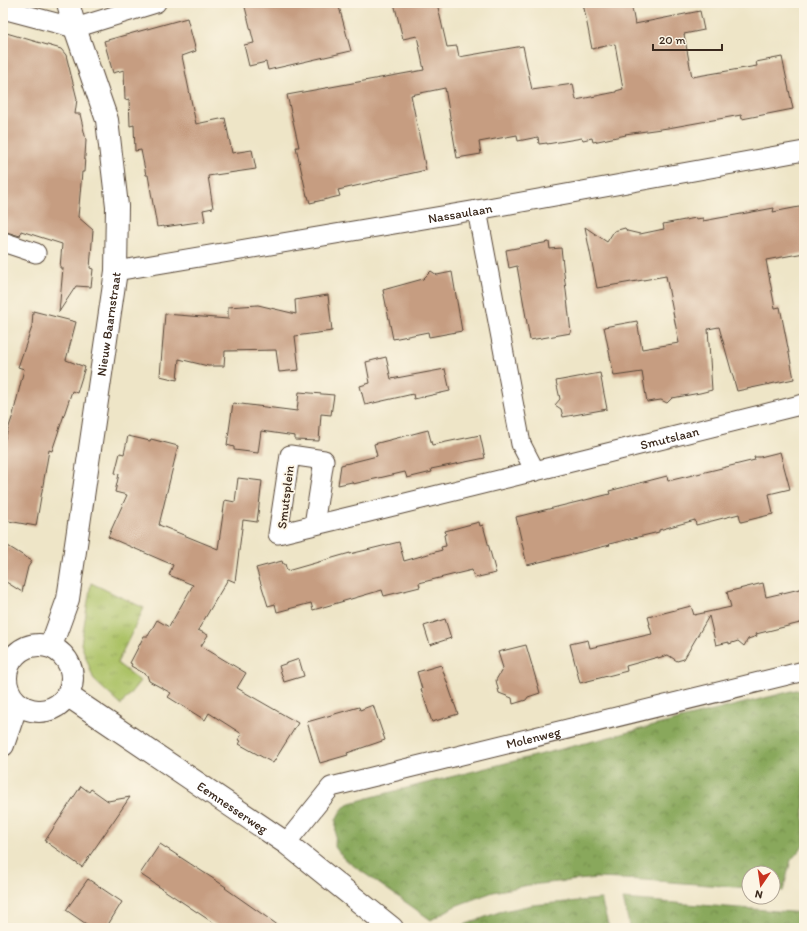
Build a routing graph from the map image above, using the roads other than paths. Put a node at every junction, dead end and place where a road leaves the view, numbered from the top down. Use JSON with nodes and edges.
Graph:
{"nodes":[{"id":1,"x":68,"y":3,"type":"edge"},
{"id":2,"x":156,"y":3,"type":"edge"},
{"id":3,"x":3,"y":9,"type":"edge"},
{"id":4,"x":76,"y":28,"type":"junction"},
{"id":5,"x":804,"y":151,"type":"edge"},
{"id":6,"x":477,"y":210,"type":"junction"},
{"id":7,"x":3,"y":242,"type":"edge"},
{"id":8,"x":36,"y":253,"type":"dead end"},
{"id":9,"x":116,"y":271,"type":"junction"},
{"id":10,"x":804,"y":404,"type":"edge"},
{"id":11,"x":535,"y":471,"type":"junction"},
{"id":12,"x":314,"y":525,"type":"dead end"},
{"id":13,"x":51,"y":646,"type":"junction"},
{"id":14,"x":6,"y":662,"type":"edge"},
{"id":15,"x":804,"y":671,"type":"edge"},
{"id":16,"x":67,"y":695,"type":"junction"},
{"id":17,"x":17,"y":704,"type":"junction"},
{"id":18,"x":3,"y":745,"type":"edge"},
{"id":19,"x":286,"y":843,"type":"junction"},
{"id":20,"x":392,"y":928,"type":"edge"}],
"edges":[{"from":1,"to":4,"type":"street","name":"Nieuw Baarnstraat"},
{"from":2,"to":4,"type":"street"},
{"from":3,"to":4,"type":"street"},
{"from":4,"to":9,"type":"street","name":"Nieuw Baarnstraat"},
{"from":5,"to":6,"type":"street","name":"Nassaulaan"},
{"from":6,"to":9,"type":"street","name":"Nassaulaan"},
{"from":6,"to":11,"type":"street"},
{"from":7,"to":8,"type":"street"},
{"from":9,"to":13,"type":"street","name":"Nieuw Baarnstraat"},
{"from":10,"to":11,"type":"street","name":"Smutslaan"},
{"from":11,"to":12,"type":"street","name":"Smutslaan"},
{"from":13,"to":14,"type":"street"},
{"from":13,"to":16,"type":"street"},
{"from":14,"to":17,"type":"street"},
{"from":15,"to":19,"type":"street","name":"Molenweg"},
{"from":16,"to":17,"type":"street"},
{"from":16,"to":19,"type":"street","name":"Eemnesserweg"},
{"from":17,"to":18,"type":"street"},
{"from":19,"to":20,"type":"street","name":"Eemnesserweg"}]}
